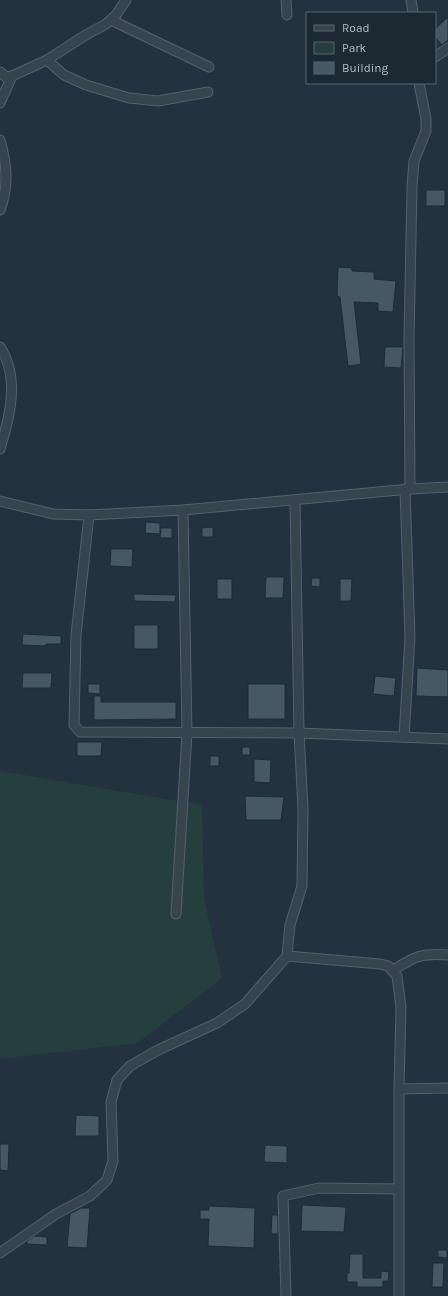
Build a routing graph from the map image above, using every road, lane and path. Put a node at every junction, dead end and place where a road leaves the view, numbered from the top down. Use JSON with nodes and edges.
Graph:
{"nodes":[{"id":1,"x":126,"y":0,"type":"edge"},
{"id":2,"x":286,"y":0,"type":"edge"},
{"id":3,"x":412,"y":0,"type":"edge"},
{"id":4,"x":413,"y":12,"type":"edge"},
{"id":5,"x":287,"y":16,"type":"dead end"},
{"id":6,"x":111,"y":20,"type":"junction"},
{"id":7,"x":448,"y":48,"type":"edge"},
{"id":8,"x":436,"y":56,"type":"edge"},
{"id":9,"x":47,"y":60,"type":"junction"},
{"id":10,"x":209,"y":67,"type":"dead end"},
{"id":11,"x":0,"y":72,"type":"edge"},
{"id":12,"x":12,"y":76,"type":"junction"},
{"id":13,"x":419,"y":84,"type":"edge"},
{"id":14,"x":208,"y":92,"type":"dead end"},
{"id":15,"x":0,"y":104,"type":"edge"},
{"id":16,"x":0,"y":140,"type":"edge"},
{"id":17,"x":0,"y":210,"type":"edge"},
{"id":18,"x":0,"y":347,"type":"edge"},
{"id":19,"x":0,"y":449,"type":"edge"},
{"id":20,"x":448,"y":487,"type":"edge"},
{"id":21,"x":407,"y":489,"type":"junction"},
{"id":22,"x":0,"y":501,"type":"edge"},
{"id":23,"x":296,"y":501,"type":"junction"},
{"id":24,"x":184,"y":510,"type":"junction"},
{"id":25,"x":89,"y":515,"type":"junction"},
{"id":26,"x":187,"y":733,"type":"junction"},
{"id":27,"x":299,"y":733,"type":"junction"},
{"id":28,"x":404,"y":737,"type":"junction"},
{"id":29,"x":448,"y":739,"type":"edge"},
{"id":30,"x":176,"y":914,"type":"dead end"},
{"id":31,"x":448,"y":955,"type":"edge"},
{"id":32,"x":287,"y":956,"type":"junction"},
{"id":33,"x":393,"y":970,"type":"junction"},
{"id":34,"x":448,"y":1088,"type":"edge"},
{"id":35,"x":399,"y":1089,"type":"junction"},
{"id":36,"x":398,"y":1189,"type":"junction"},
{"id":37,"x":0,"y":1253,"type":"edge"},
{"id":38,"x":286,"y":1296,"type":"edge"},
{"id":39,"x":399,"y":1296,"type":"edge"}],
"edges":[{"from":1,"to":6,"type":"street"},
{"from":2,"to":5,"type":"street"},
{"from":3,"to":4,"type":"street"},
{"from":6,"to":9,"type":"street"},
{"from":6,"to":10,"type":"street"},
{"from":7,"to":8,"type":"street"},
{"from":9,"to":12,"type":"street"},
{"from":9,"to":14,"type":"street"},
{"from":11,"to":12,"type":"street"},
{"from":12,"to":15,"type":"street"},
{"from":13,"to":21,"type":"street"},
{"from":16,"to":17,"type":"street"},
{"from":18,"to":19,"type":"street"},
{"from":20,"to":21,"type":"street"},
{"from":21,"to":23,"type":"street"},
{"from":21,"to":28,"type":"street"},
{"from":22,"to":25,"type":"street"},
{"from":23,"to":24,"type":"street"},
{"from":23,"to":27,"type":"street"},
{"from":24,"to":25,"type":"street"},
{"from":24,"to":26,"type":"street"},
{"from":25,"to":26,"type":"street"},
{"from":26,"to":27,"type":"street"},
{"from":26,"to":30,"type":"street"},
{"from":27,"to":28,"type":"street"},
{"from":27,"to":32,"type":"street"},
{"from":28,"to":29,"type":"street"},
{"from":31,"to":33,"type":"street"},
{"from":32,"to":33,"type":"street"},
{"from":32,"to":37,"type":"street"},
{"from":33,"to":35,"type":"street"},
{"from":34,"to":35,"type":"street"},
{"from":35,"to":36,"type":"street"},
{"from":36,"to":38,"type":"street"},
{"from":36,"to":39,"type":"street"}]}
